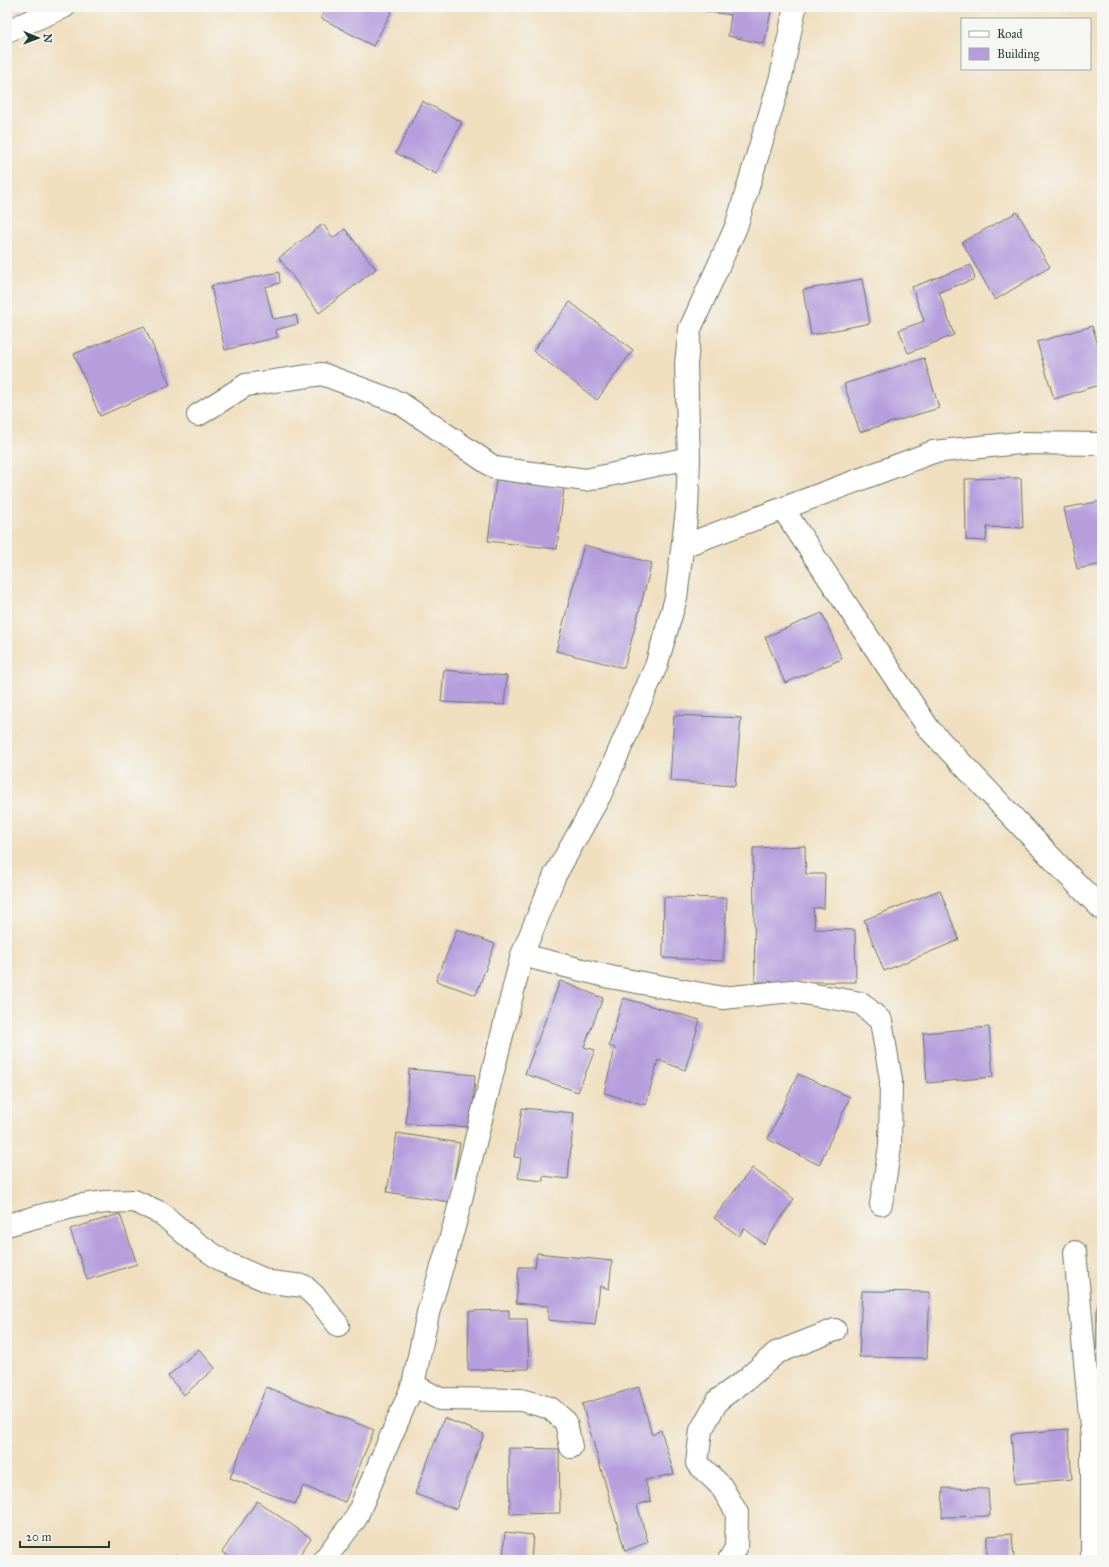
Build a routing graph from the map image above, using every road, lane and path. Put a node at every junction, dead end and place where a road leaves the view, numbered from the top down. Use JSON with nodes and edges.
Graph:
{"nodes":[{"id":1,"x":64,"y":7,"type":"edge"},
{"id":2,"x":795,"y":7,"type":"edge"},
{"id":3,"x":7,"y":31,"type":"edge"},
{"id":4,"x":198,"y":415,"type":"dead end"},
{"id":5,"x":1102,"y":444,"type":"edge"},
{"id":6,"x":689,"y":458,"type":"junction"},
{"id":7,"x":783,"y":509,"type":"junction"},
{"id":8,"x":683,"y":546,"type":"junction"},
{"id":9,"x":1102,"y":908,"type":"edge"},
{"id":10,"x":522,"y":955,"type":"junction"},
{"id":11,"x":881,"y":1204,"type":"dead end"},
{"id":12,"x":7,"y":1225,"type":"edge"},
{"id":13,"x":1075,"y":1252,"type":"dead end"},
{"id":14,"x":338,"y":1325,"type":"dead end"},
{"id":15,"x":835,"y":1330,"type":"dead end"},
{"id":16,"x":413,"y":1385,"type":"junction"},
{"id":17,"x":571,"y":1447,"type":"dead end"},
{"id":18,"x":324,"y":1560,"type":"edge"},
{"id":19,"x":729,"y":1560,"type":"edge"},
{"id":20,"x":1092,"y":1560,"type":"edge"}],
"edges":[{"from":1,"to":3,"type":"street"},
{"from":2,"to":6,"type":"street"},
{"from":4,"to":6,"type":"street"},
{"from":5,"to":7,"type":"street"},
{"from":6,"to":8,"type":"street"},
{"from":7,"to":8,"type":"street"},
{"from":7,"to":9,"type":"street"},
{"from":8,"to":10,"type":"street"},
{"from":10,"to":11,"type":"street"},
{"from":10,"to":16,"type":"street"},
{"from":12,"to":14,"type":"street"},
{"from":13,"to":20,"type":"street"},
{"from":15,"to":19,"type":"street"},
{"from":16,"to":17,"type":"street"},
{"from":16,"to":18,"type":"street"}]}
